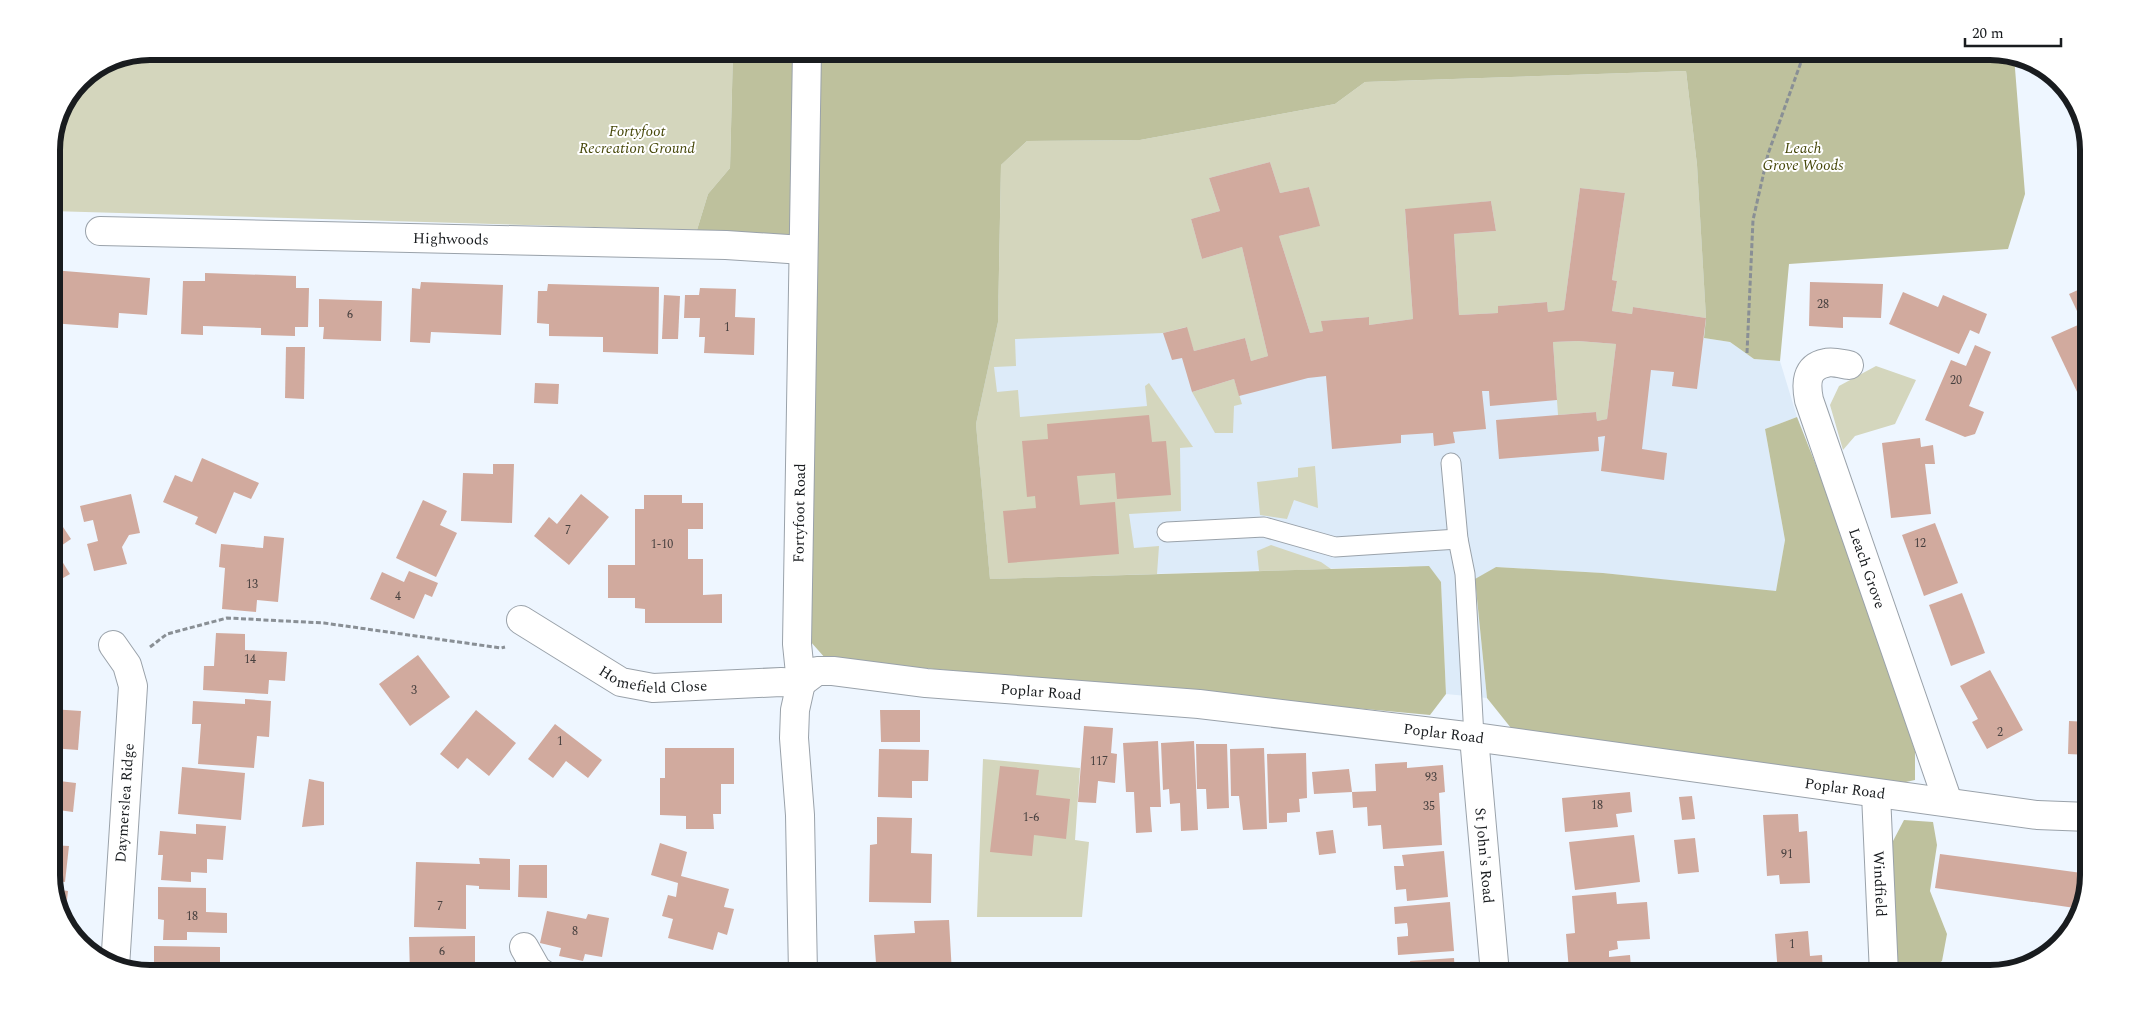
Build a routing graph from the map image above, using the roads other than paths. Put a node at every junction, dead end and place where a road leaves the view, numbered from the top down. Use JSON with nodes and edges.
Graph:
{"nodes":[{"id":1,"x":807,"y":60,"type":"edge"},
{"id":2,"x":100,"y":231,"type":"dead end"},
{"id":3,"x":803,"y":250,"type":"junction"},
{"id":4,"x":1849,"y":365,"type":"dead end"},
{"id":5,"x":1451,"y":463,"type":"dead end"},
{"id":6,"x":1167,"y":532,"type":"dead end"},
{"id":7,"x":1458,"y":539,"type":"junction"},
{"id":8,"x":521,"y":620,"type":"dead end"},
{"id":9,"x":120,"y":655,"type":"road end"},
{"id":10,"x":801,"y":684,"type":"junction"},
{"id":11,"x":1474,"y":737,"type":"junction"},
{"id":12,"x":1876,"y":794,"type":"junction"},
{"id":13,"x":1948,"y":802,"type":"junction"},
{"id":14,"x":2080,"y":817,"type":"edge"},
{"id":15,"x":524,"y":947,"type":"dead end"},
{"id":16,"x":116,"y":958,"type":"edge"},
{"id":17,"x":534,"y":965,"type":"edge"},
{"id":18,"x":803,"y":965,"type":"edge"},
{"id":19,"x":1494,"y":965,"type":"edge"},
{"id":20,"x":1884,"y":965,"type":"edge"}],
"edges":[{"from":1,"to":3,"type":"street","name":"Fortyfoot Road"},
{"from":2,"to":3,"type":"street","name":"Highwoods"},
{"from":3,"to":10,"type":"street","name":"Fortyfoot Road"},
{"from":4,"to":13,"type":"street","name":"Leach Grove"},
{"from":5,"to":7,"type":"lane"},
{"from":6,"to":7,"type":"lane"},
{"from":7,"to":11,"type":"lane"},
{"from":8,"to":10,"type":"street","name":"Homefield Close"},
{"from":9,"to":16,"type":"street","name":"Daymerslea Ridge"},
{"from":10,"to":11,"type":"street","name":"Poplar Road"},
{"from":10,"to":18,"type":"street","name":"Fortyfoot Road"},
{"from":11,"to":12,"type":"street","name":"Poplar Road"},
{"from":11,"to":19,"type":"street","name":"St John's Road"},
{"from":12,"to":13,"type":"street","name":"Poplar Road"},
{"from":12,"to":20,"type":"street","name":"Windfield"},
{"from":13,"to":14,"type":"street","name":"Poplar Road"},
{"from":15,"to":17,"type":"street"}]}
